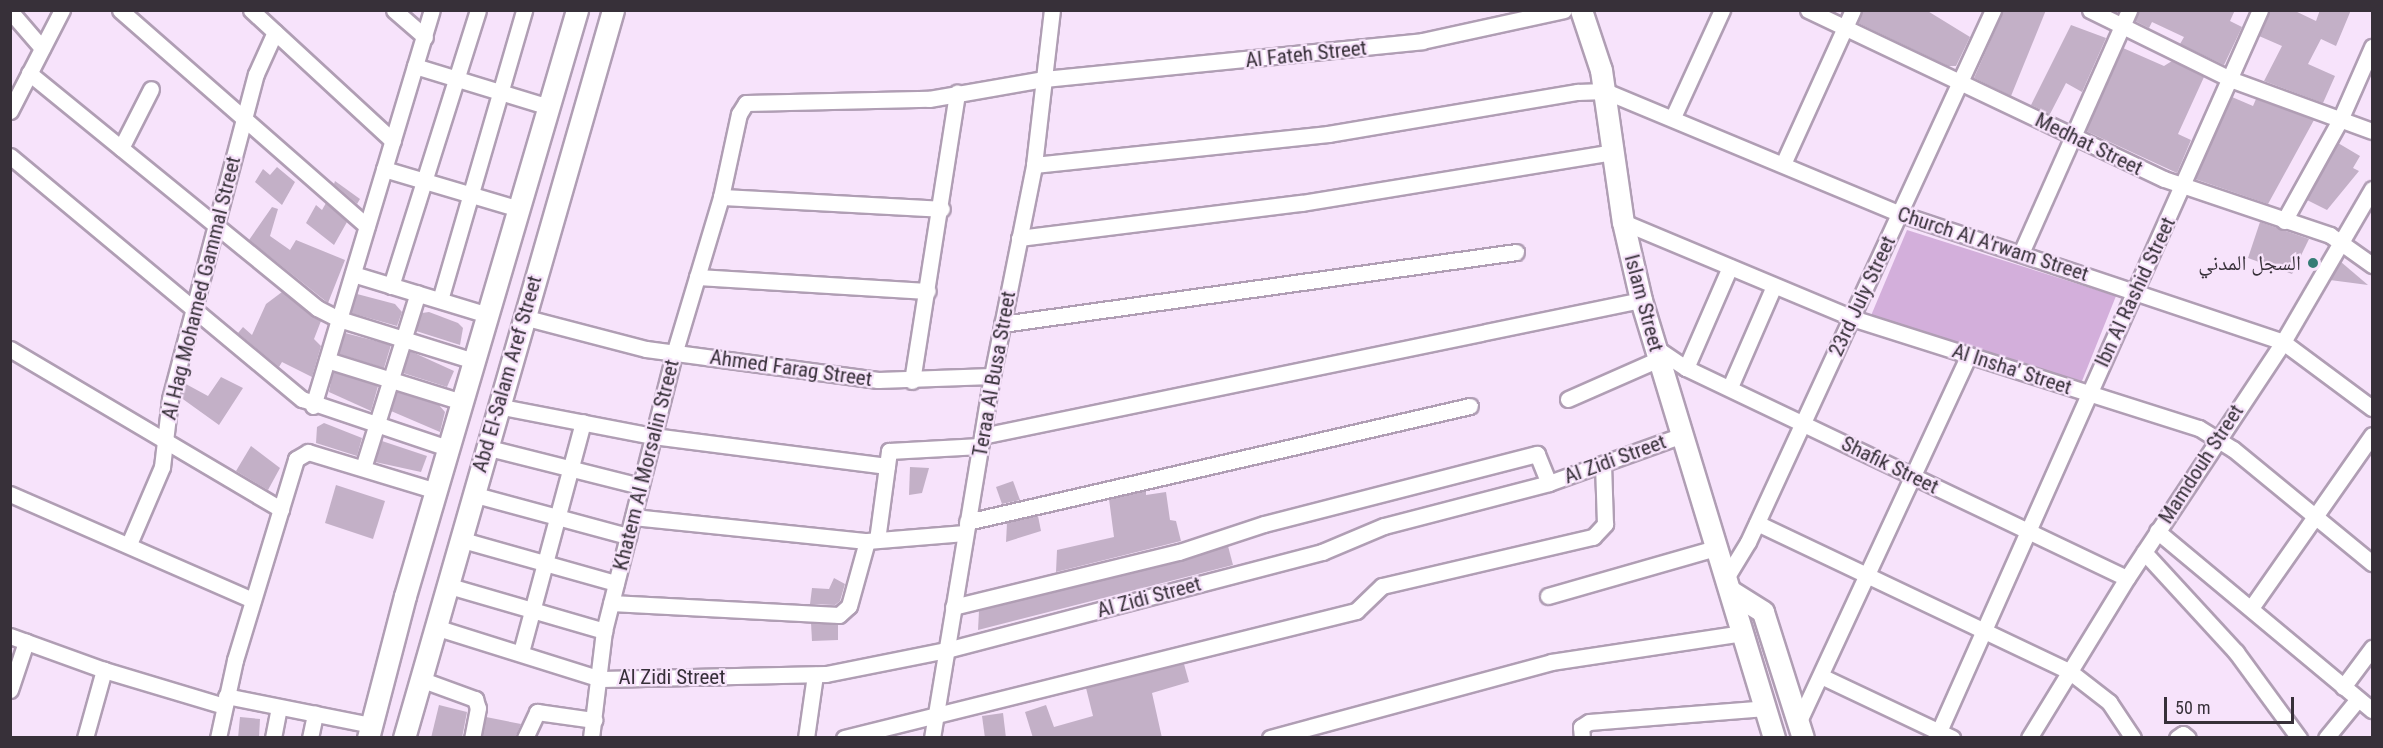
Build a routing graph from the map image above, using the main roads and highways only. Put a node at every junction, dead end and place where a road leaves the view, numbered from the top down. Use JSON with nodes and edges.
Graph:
{"nodes":[{"id":1,"x":577,"y":10,"type":"edge"},
{"id":2,"x":613,"y":10,"type":"edge"},
{"id":3,"x":1581,"y":10,"type":"edge"},
{"id":4,"x":420,"y":544,"type":"junction"},
{"id":5,"x":457,"y":546,"type":"junction"},
{"id":6,"x":1728,"y":585,"type":"junction"},
{"id":7,"x":443,"y":594,"type":"junction"},
{"id":8,"x":405,"y":596,"type":"junction"},
{"id":9,"x":1801,"y":730,"type":"edge"},
{"id":10,"x":370,"y":731,"type":"edge"},
{"id":11,"x":404,"y":738,"type":"edge"},
{"id":12,"x":1774,"y":738,"type":"edge"}],
"edges":[{"from":1,"to":4,"type":"main road","name":"Abd El-Salam Aref Street"},
{"from":2,"to":5,"type":"main road","name":"Abd El-Salam Aref Street"},
{"from":3,"to":6,"type":"main road","name":"Islam Street"},
{"from":4,"to":5,"type":"main road"},
{"from":4,"to":8,"type":"main road","name":"Abd El-Salam Aref Street"},
{"from":5,"to":7,"type":"main road","name":"Abd El-Salam Aref Street"},
{"from":6,"to":9,"type":"main road"},
{"from":6,"to":12,"type":"main road","name":"Islam Street"},
{"from":7,"to":8,"type":"main road"},
{"from":7,"to":11,"type":"main road","name":"Abd El-Salam Aref Street"},
{"from":8,"to":10,"type":"main road","name":"Abd El-Salam Aref Street"}]}
